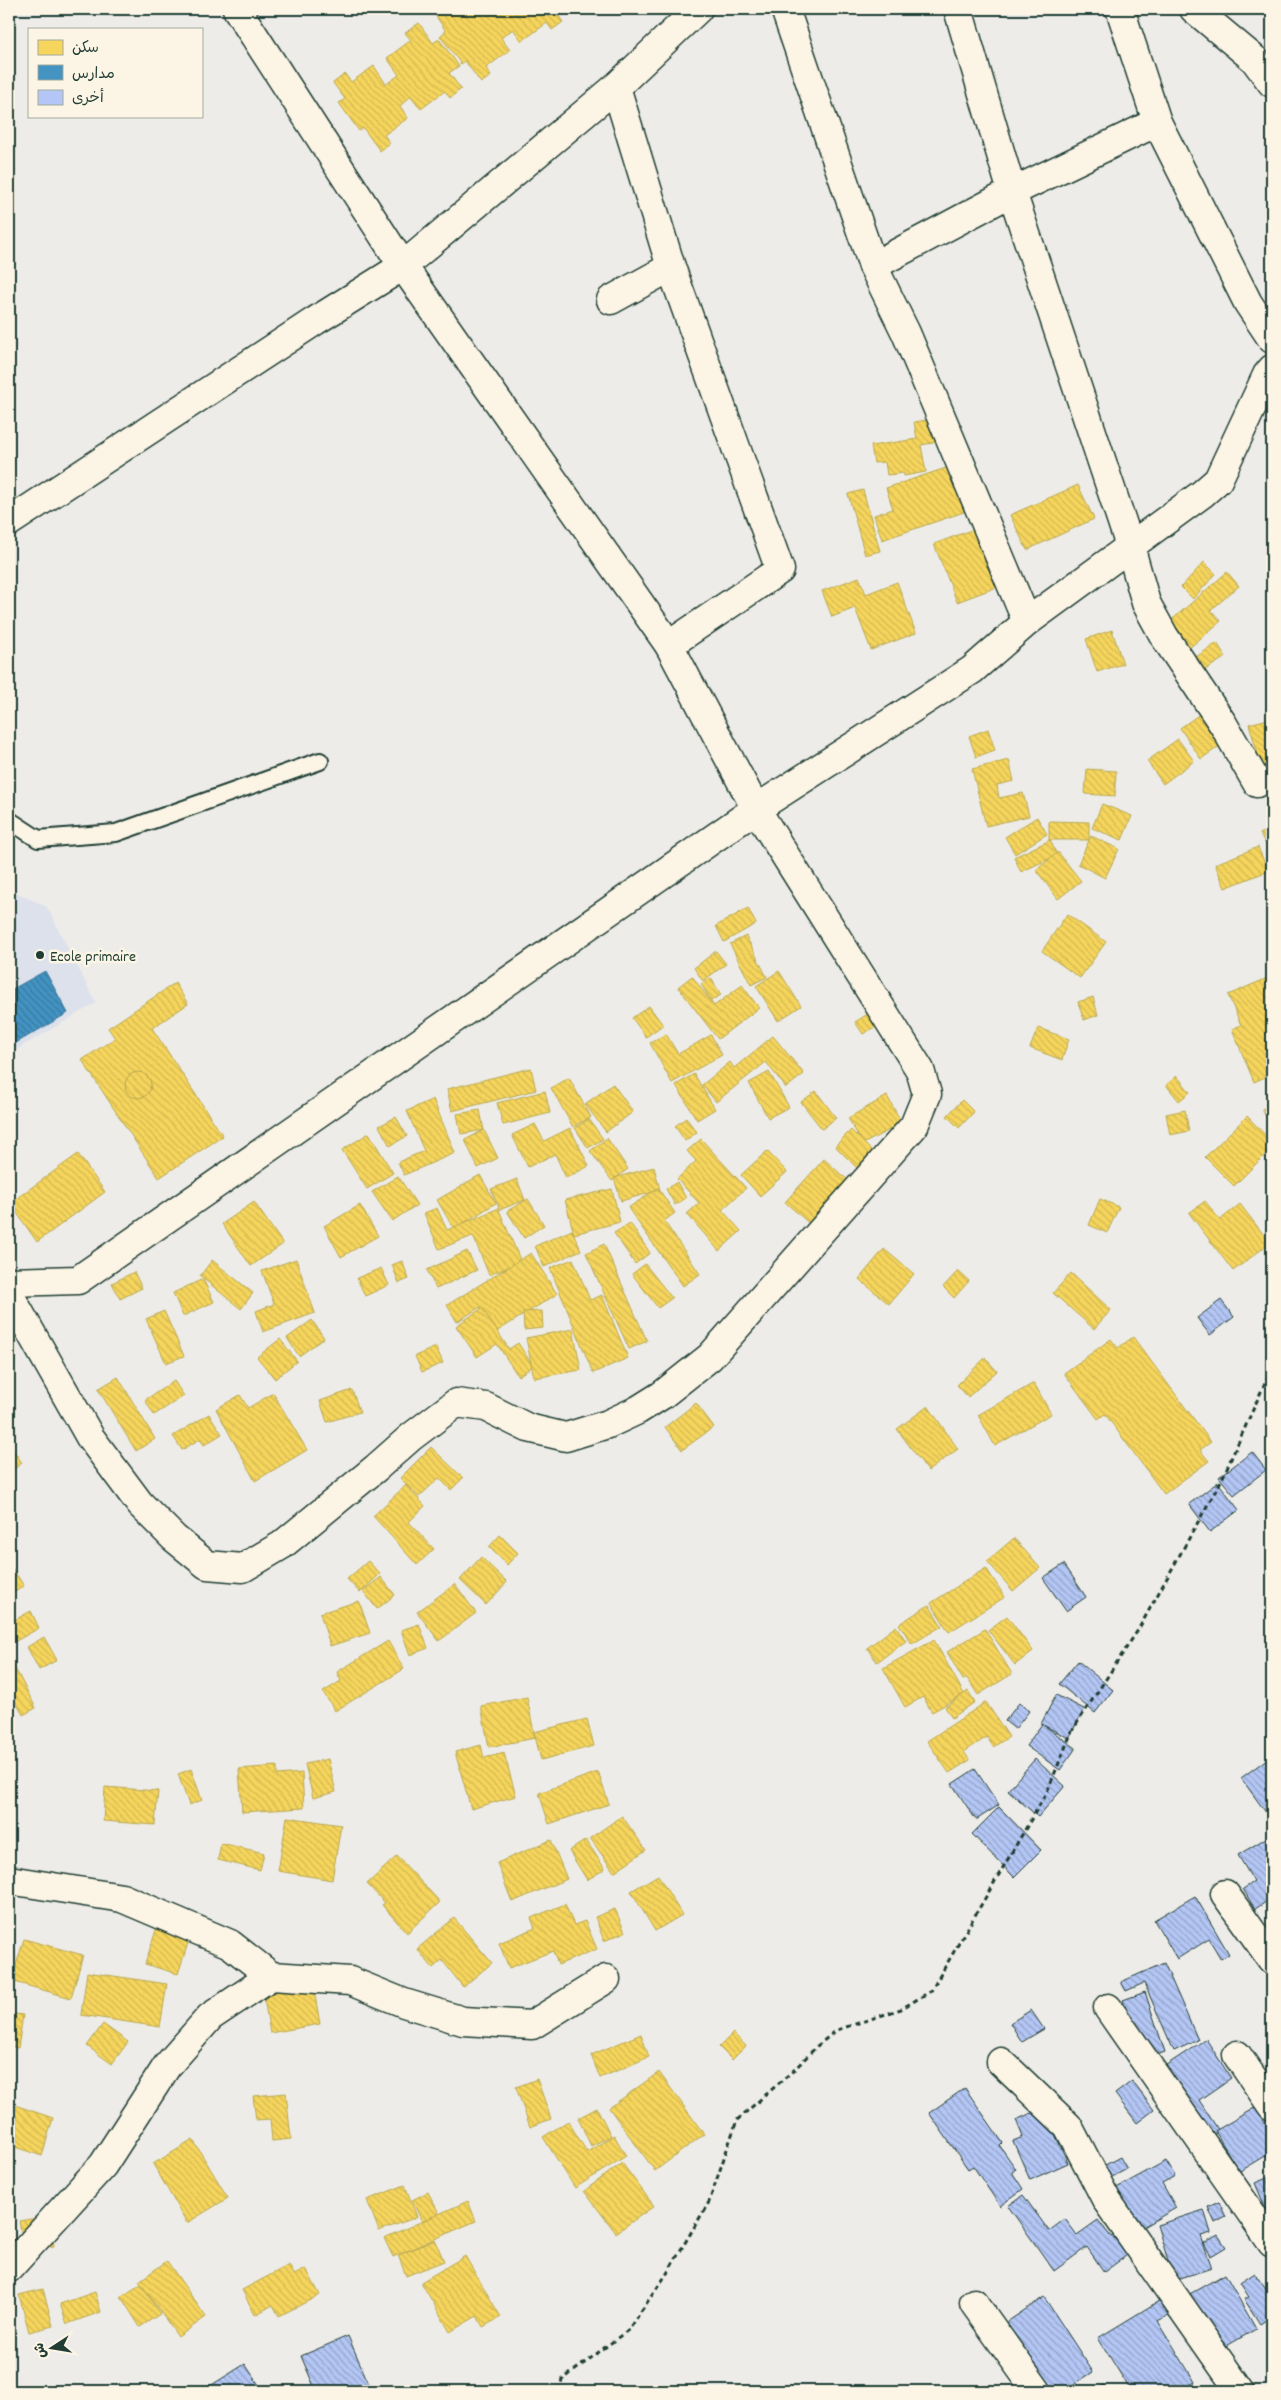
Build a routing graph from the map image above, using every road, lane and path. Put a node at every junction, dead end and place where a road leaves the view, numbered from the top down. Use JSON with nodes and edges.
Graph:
{"nodes":[{"id":1,"x":237,"y":9,"type":"edge"},
{"id":2,"x":698,"y":9,"type":"edge"},
{"id":3,"x":786,"y":9,"type":"edge"},
{"id":4,"x":958,"y":9,"type":"edge"},
{"id":5,"x":1194,"y":9,"type":"edge"},
{"id":6,"x":1124,"y":10,"type":"edge"},
{"id":7,"x":1272,"y":83,"type":"edge"},
{"id":8,"x":616,"y":87,"type":"junction"},
{"id":9,"x":1158,"y":122,"type":"junction"},
{"id":10,"x":1012,"y":192,"type":"junction"},
{"id":11,"x":403,"y":266,"type":"junction"},
{"id":12,"x":873,"y":266,"type":"junction"},
{"id":13,"x":671,"y":267,"type":"junction"},
{"id":14,"x":611,"y":300,"type":"dead end"},
{"id":15,"x":1272,"y":339,"type":"edge"},
{"id":16,"x":1272,"y":369,"type":"edge"},
{"id":17,"x":9,"y":522,"type":"edge"},
{"id":18,"x":1130,"y":546,"type":"junction"},
{"id":19,"x":1027,"y":622,"type":"junction"},
{"id":20,"x":669,"y":645,"type":"junction"},
{"id":21,"x":320,"y":761,"type":"dead end"},
{"id":22,"x":1257,"y":783,"type":"dead end"},
{"id":23,"x":756,"y":809,"type":"junction"},
{"id":24,"x":9,"y":820,"type":"edge"},
{"id":25,"x":9,"y":1282,"type":"edge"},
{"id":26,"x":9,"y":1294,"type":"edge"},
{"id":27,"x":1272,"y":1367,"type":"edge"},
{"id":28,"x":9,"y":1880,"type":"edge"},
{"id":29,"x":1225,"y":1894,"type":"dead end"},
{"id":30,"x":1272,"y":1960,"type":"edge"},
{"id":31,"x":271,"y":1976,"type":"junction"},
{"id":32,"x":606,"y":1979,"type":"dead end"},
{"id":33,"x":1108,"y":2008,"type":"dead end"},
{"id":34,"x":1237,"y":2055,"type":"dead end"},
{"id":35,"x":1002,"y":2062,"type":"dead end"},
{"id":36,"x":1272,"y":2106,"type":"edge"},
{"id":37,"x":1272,"y":2243,"type":"edge"},
{"id":38,"x":9,"y":2268,"type":"edge"},
{"id":39,"x":974,"y":2303,"type":"dead end"},
{"id":40,"x":558,"y":2391,"type":"edge"},
{"id":41,"x":1037,"y":2391,"type":"edge"},
{"id":42,"x":1240,"y":2391,"type":"edge"}],
"edges":[{"from":1,"to":11,"type":"street"},
{"from":2,"to":8,"type":"street"},
{"from":3,"to":12,"type":"street"},
{"from":4,"to":10,"type":"street"},
{"from":5,"to":7,"type":"street"},
{"from":6,"to":9,"type":"street"},
{"from":8,"to":11,"type":"street"},
{"from":8,"to":13,"type":"street"},
{"from":9,"to":10,"type":"street"},
{"from":9,"to":15,"type":"street"},
{"from":10,"to":12,"type":"street"},
{"from":10,"to":18,"type":"street"},
{"from":11,"to":17,"type":"street"},
{"from":11,"to":20,"type":"street"},
{"from":12,"to":19,"type":"street"},
{"from":13,"to":14,"type":"street"},
{"from":13,"to":20,"type":"street"},
{"from":16,"to":18,"type":"street"},
{"from":18,"to":19,"type":"street"},
{"from":18,"to":22,"type":"street"},
{"from":19,"to":23,"type":"street"},
{"from":20,"to":23,"type":"street"},
{"from":21,"to":24,"type":"lane"},
{"from":23,"to":25,"type":"street"},
{"from":23,"to":26,"type":"street"},
{"from":27,"to":40,"type":"path"},
{"from":28,"to":31,"type":"street"},
{"from":29,"to":30,"type":"street"},
{"from":31,"to":32,"type":"street"},
{"from":31,"to":38,"type":"street"},
{"from":33,"to":37,"type":"street"},
{"from":34,"to":36,"type":"street"},
{"from":35,"to":42,"type":"street"},
{"from":39,"to":41,"type":"street"}]}
